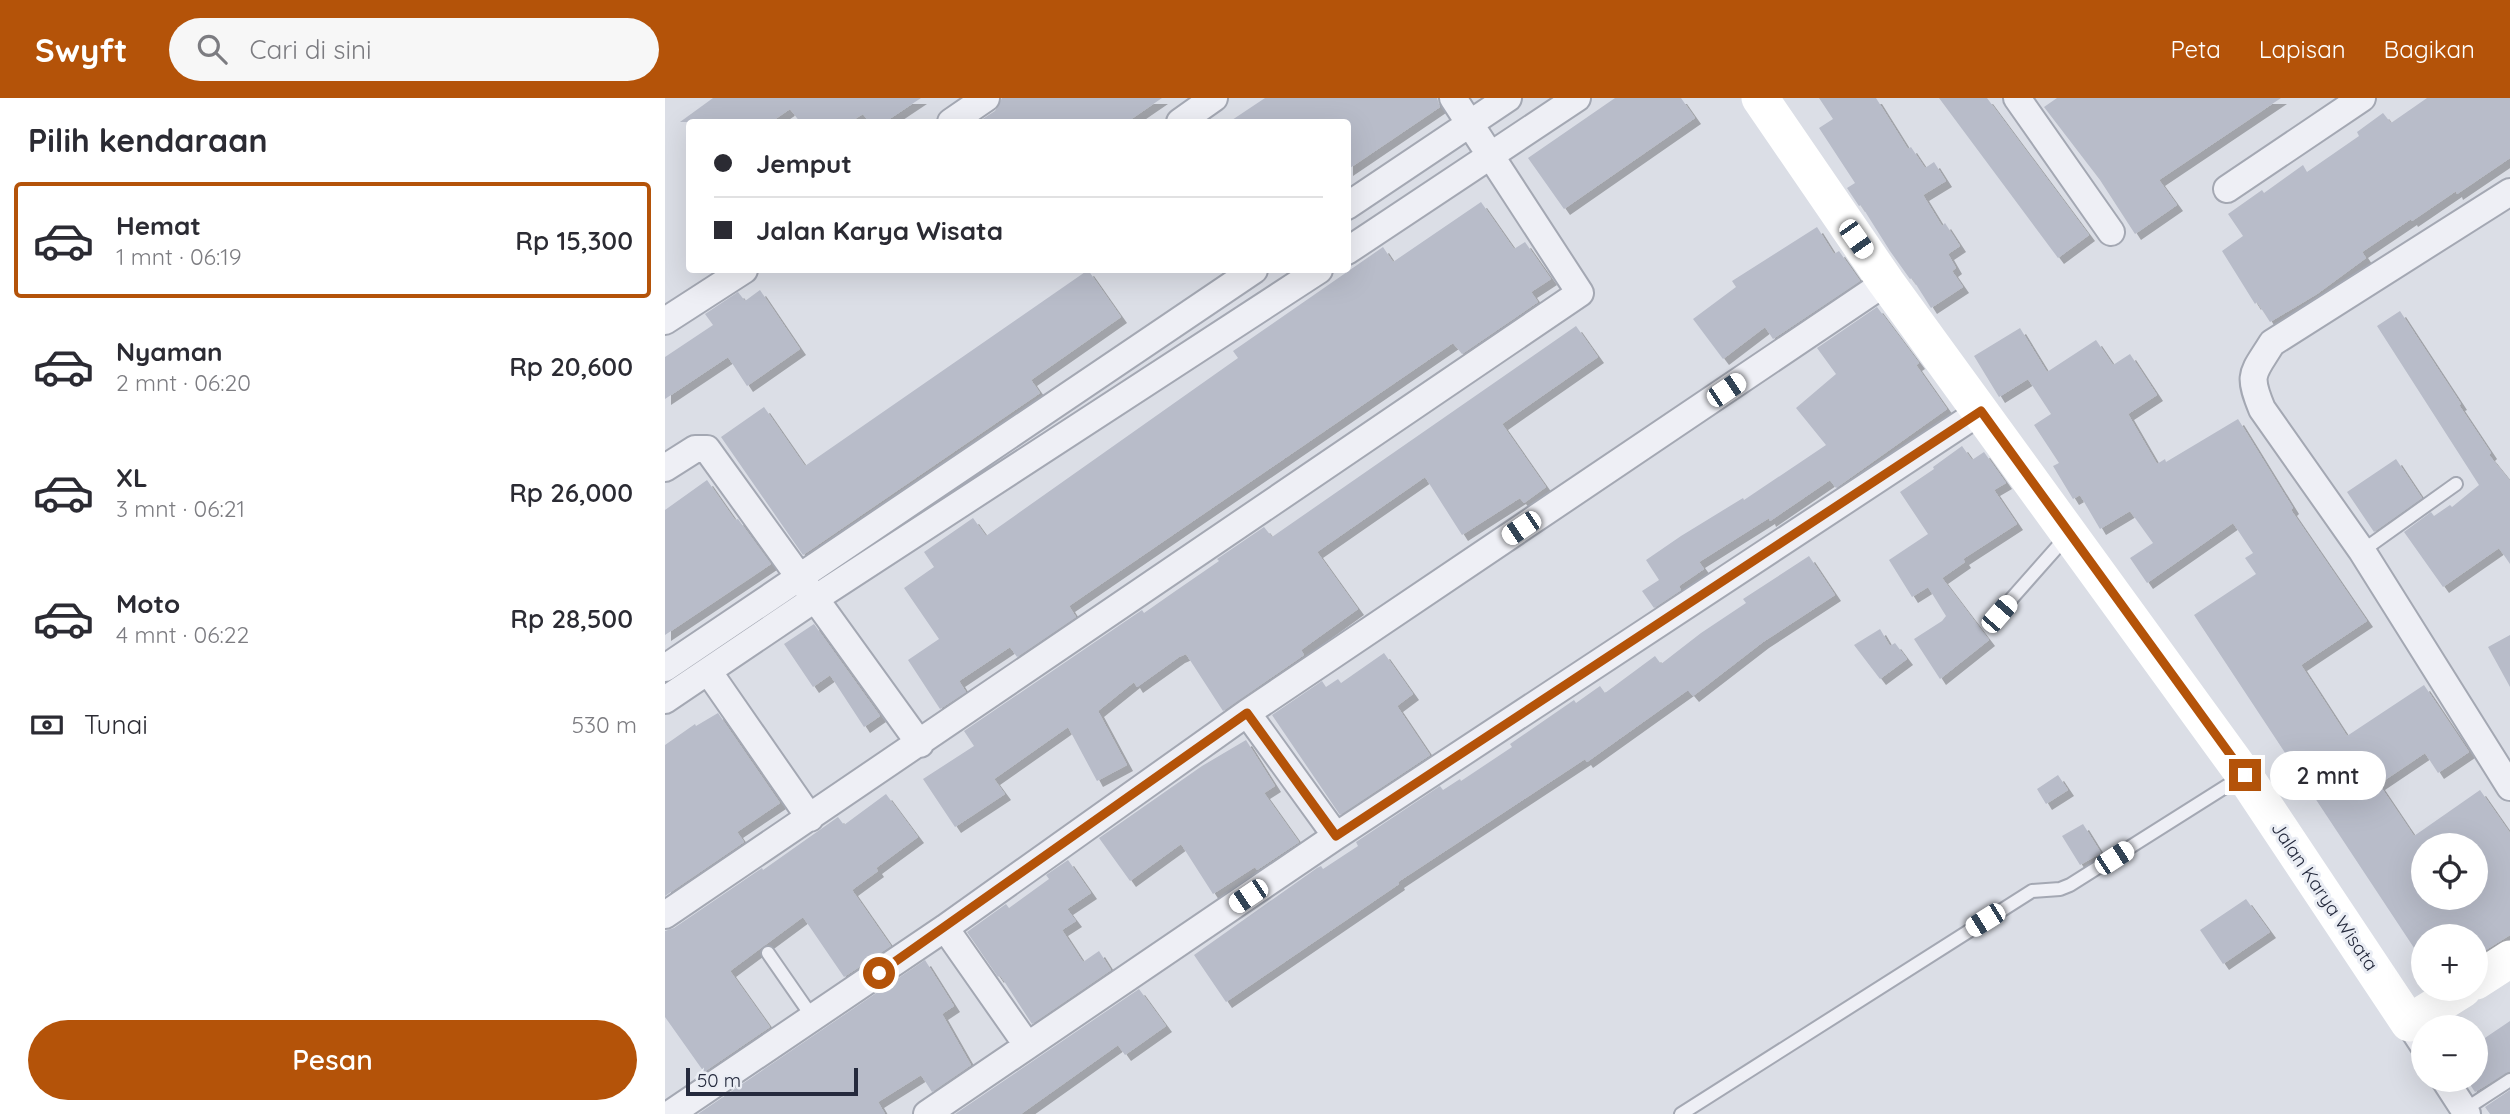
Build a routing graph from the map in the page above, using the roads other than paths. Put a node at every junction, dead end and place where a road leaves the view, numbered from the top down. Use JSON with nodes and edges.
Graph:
{"nodes":[{"id":1,"x":986,"y":98,"type":"edge"},
{"id":2,"x":1214,"y":98,"type":"edge"},
{"id":3,"x":1453,"y":98,"type":"edge"},
{"id":4,"x":1509,"y":98,"type":"edge"},
{"id":5,"x":1577,"y":98,"type":"edge"},
{"id":6,"x":1761,"y":98,"type":"edge"},
{"id":7,"x":2017,"y":98,"type":"edge"},
{"id":8,"x":2363,"y":98,"type":"edge"},
{"id":9,"x":955,"y":119,"type":"edge"},
{"id":10,"x":1183,"y":119,"type":"edge"},
{"id":11,"x":1469,"y":124,"type":"junction"},
{"id":12,"x":1490,"y":158,"type":"junction"},
{"id":13,"x":2227,"y":189,"type":"dead end"},
{"id":14,"x":2510,"y":192,"type":"edge"},
{"id":15,"x":1351,"y":203,"type":"edge"},
{"id":16,"x":2111,"y":232,"type":"dead end"},
{"id":17,"x":1351,"y":248,"type":"edge"},
{"id":18,"x":739,"y":273,"type":"edge"},
{"id":19,"x":1250,"y":273,"type":"edge"},
{"id":20,"x":1314,"y":273,"type":"edge"},
{"id":21,"x":1886,"y":282,"type":"junction"},
{"id":22,"x":665,"y":321,"type":"edge"},
{"id":23,"x":1981,"y":411,"type":"junction"},
{"id":24,"x":665,"y":468,"type":"edge"},
{"id":25,"x":2456,"y":484,"type":"dead end"},
{"id":26,"x":2070,"y":533,"type":"junction"},
{"id":27,"x":2362,"y":551,"type":"junction"},
{"id":28,"x":800,"y":577,"type":"junction"},
{"id":29,"x":816,"y":598,"type":"junction"},
{"id":30,"x":1999,"y":614,"type":"dead end"},
{"id":31,"x":665,"y":668,"type":"edge"},
{"id":32,"x":708,"y":671,"type":"junction"},
{"id":33,"x":665,"y":700,"type":"edge"},
{"id":34,"x":1247,"y":713,"type":"junction"},
{"id":35,"x":920,"y":744,"type":"junction"},
{"id":36,"x":2245,"y":775,"type":"junction"},
{"id":37,"x":2510,"y":787,"type":"edge"},
{"id":38,"x":810,"y":818,"type":"junction"},
{"id":39,"x":1336,"y":836,"type":"junction"},
{"id":40,"x":665,"y":915,"type":"edge"},
{"id":41,"x":944,"y":928,"type":"junction"},
{"id":42,"x":768,"y":953,"type":"dead end"},
{"id":43,"x":2510,"y":959,"type":"edge"},
{"id":44,"x":2488,"y":973,"type":"edge"},
{"id":45,"x":2450,"y":1001,"type":"edge"},
{"id":46,"x":2436,"y":1015,"type":"edge"},
{"id":47,"x":813,"y":1018,"type":"junction"},
{"id":48,"x":2411,"y":1026,"type":"edge"},
{"id":49,"x":1027,"y":1045,"type":"junction"},
{"id":50,"x":2510,"y":1080,"type":"edge"},
{"id":51,"x":2452,"y":1092,"type":"edge"},
{"id":52,"x":2465,"y":1112,"type":"edge"},
{"id":53,"x":670,"y":1114,"type":"edge"},
{"id":54,"x":927,"y":1114,"type":"edge"},
{"id":55,"x":1681,"y":1114,"type":"edge"}],
"edges":[{"from":1,"to":9,"type":"street"},
{"from":2,"to":10,"type":"street"},
{"from":3,"to":11,"type":"street"},
{"from":4,"to":11,"type":"street"},
{"from":5,"to":12,"type":"street"},
{"from":6,"to":21,"type":"street","name":"Jalan Karya Wisata"},
{"from":7,"to":16,"type":"street"},
{"from":8,"to":13,"type":"street"},
{"from":11,"to":12,"type":"street"},
{"from":11,"to":15,"type":"street"},
{"from":12,"to":17,"type":"street"},
{"from":12,"to":35,"type":"street"},
{"from":14,"to":27,"type":"street"},
{"from":18,"to":22,"type":"street"},
{"from":19,"to":28,"type":"street"},
{"from":20,"to":29,"type":"street"},
{"from":21,"to":23,"type":"street","name":"Jalan Karya Wisata"},
{"from":21,"to":34,"type":"street"},
{"from":23,"to":26,"type":"street","name":"Jalan Karya Wisata"},
{"from":23,"to":39,"type":"street"},
{"from":24,"to":28,"type":"street"},
{"from":25,"to":27,"type":"lane"},
{"from":26,"to":30,"type":"lane"},
{"from":26,"to":36,"type":"street","name":"Jalan Karya Wisata"},
{"from":27,"to":37,"type":"street"},
{"from":28,"to":29,"type":"street"},
{"from":28,"to":31,"type":"street"},
{"from":29,"to":32,"type":"street"},
{"from":29,"to":35,"type":"street"},
{"from":32,"to":33,"type":"street"},
{"from":32,"to":38,"type":"street"},
{"from":34,"to":39,"type":"street"},
{"from":34,"to":41,"type":"street"},
{"from":35,"to":38,"type":"street"},
{"from":36,"to":48,"type":"street","name":"Jalan Karya Wisata"},
{"from":36,"to":55,"type":"lane"},
{"from":38,"to":40,"type":"street"},
{"from":39,"to":49,"type":"street"},
{"from":41,"to":47,"type":"street"},
{"from":41,"to":49,"type":"street"},
{"from":42,"to":47,"type":"lane"},
{"from":43,"to":44,"type":"street"},
{"from":45,"to":46,"type":"street"},
{"from":47,"to":53,"type":"street"},
{"from":49,"to":54,"type":"street"},
{"from":50,"to":52,"type":"lane"},
{"from":51,"to":52,"type":"street"}]}
